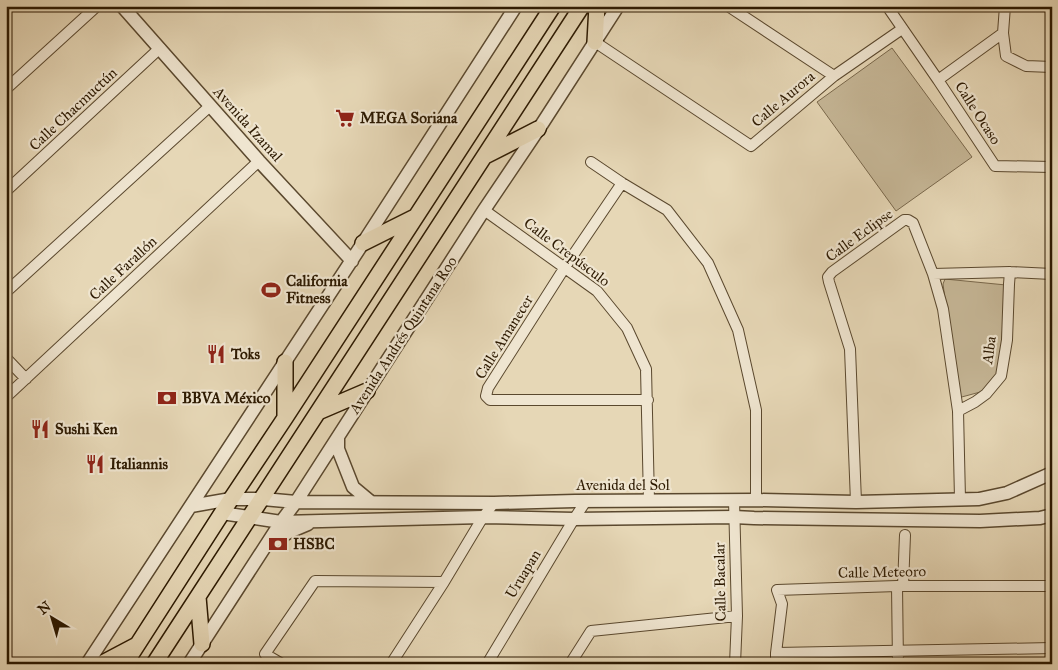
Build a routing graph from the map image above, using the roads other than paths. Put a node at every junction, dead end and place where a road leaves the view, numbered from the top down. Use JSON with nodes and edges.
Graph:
{"nodes":[{"id":1,"x":97,"y":6,"type":"edge"},
{"id":2,"x":122,"y":6,"type":"edge"},
{"id":3,"x":516,"y":6,"type":"edge"},
{"id":4,"x":553,"y":6,"type":"edge"},
{"id":5,"x":582,"y":6,"type":"edge"},
{"id":6,"x":597,"y":6,"type":"edge"},
{"id":7,"x":618,"y":6,"type":"edge"},
{"id":8,"x":886,"y":6,"type":"edge"},
{"id":9,"x":1005,"y":6,"type":"edge"},
{"id":10,"x":730,"y":7,"type":"edge"},
{"id":11,"x":902,"y":29,"type":"junction"},
{"id":12,"x":1003,"y":33,"type":"junction"},
{"id":13,"x":595,"y":42,"type":"junction"},
{"id":14,"x":160,"y":48,"type":"junction"},
{"id":15,"x":1052,"y":67,"type":"edge"},
{"id":16,"x":834,"y":76,"type":"junction"},
{"id":17,"x":938,"y":80,"type":"junction"},
{"id":18,"x":6,"y":89,"type":"edge"},
{"id":19,"x":210,"y":106,"type":"junction"},
{"id":20,"x":538,"y":129,"type":"junction"},
{"id":21,"x":485,"y":155,"type":"junction"},
{"id":22,"x":259,"y":161,"type":"junction"},
{"id":23,"x":591,"y":162,"type":"dead end"},
{"id":24,"x":1052,"y":167,"type":"edge"},
{"id":25,"x":622,"y":183,"type":"junction"},
{"id":26,"x":6,"y":191,"type":"edge"},
{"id":27,"x":484,"y":210,"type":"junction"},
{"id":28,"x":416,"y":217,"type":"junction"},
{"id":29,"x":363,"y":244,"type":"junction"},
{"id":30,"x":352,"y":261,"type":"junction"},
{"id":31,"x":565,"y":267,"type":"junction"},
{"id":32,"x":1010,"y":272,"type":"junction"},
{"id":33,"x":933,"y":274,"type":"junction"},
{"id":34,"x":1052,"y":274,"type":"edge"},
{"id":35,"x":6,"y":292,"type":"edge"},
{"id":36,"x":6,"y":358,"type":"edge"},
{"id":37,"x":285,"y":362,"type":"junction"},
{"id":38,"x":26,"y":379,"type":"junction"},
{"id":39,"x":367,"y":392,"type":"junction"},
{"id":40,"x":6,"y":397,"type":"edge"},
{"id":41,"x":648,"y":400,"type":"junction"},
{"id":42,"x":958,"y":411,"type":"junction"},
{"id":43,"x":318,"y":412,"type":"junction"},
{"id":44,"x":285,"y":418,"type":"junction"},
{"id":45,"x":338,"y":437,"type":"junction"},
{"id":46,"x":1052,"y":473,"type":"edge"},
{"id":47,"x":263,"y":498,"type":"junction"},
{"id":48,"x":231,"y":499,"type":"junction"},
{"id":49,"x":960,"y":499,"type":"junction"},
{"id":50,"x":734,"y":500,"type":"junction"},
{"id":51,"x":756,"y":500,"type":"junction"},
{"id":52,"x":586,"y":501,"type":"junction"},
{"id":53,"x":649,"y":501,"type":"junction"},
{"id":54,"x":898,"y":501,"type":"junction"},
{"id":55,"x":296,"y":502,"type":"junction"},
{"id":56,"x":371,"y":502,"type":"junction"},
{"id":57,"x":856,"y":502,"type":"junction"},
{"id":58,"x":494,"y":503,"type":"junction"},
{"id":59,"x":191,"y":506,"type":"junction"},
{"id":60,"x":222,"y":513,"type":"junction"},
{"id":61,"x":1052,"y":515,"type":"edge"},
{"id":62,"x":251,"y":517,"type":"junction"},
{"id":63,"x":483,"y":517,"type":"junction"},
{"id":64,"x":734,"y":517,"type":"junction"},
{"id":65,"x":574,"y":519,"type":"junction"},
{"id":66,"x":897,"y":521,"type":"junction"},
{"id":67,"x":282,"y":522,"type":"junction"},
{"id":68,"x":313,"y":522,"type":"junction"},
{"id":69,"x":905,"y":535,"type":"dead end"},
{"id":70,"x":264,"y":548,"type":"junction"},
{"id":71,"x":444,"y":582,"type":"junction"},
{"id":72,"x":900,"y":586,"type":"junction"},
{"id":73,"x":1052,"y":586,"type":"edge"},
{"id":74,"x":198,"y":597,"type":"junction"},
{"id":75,"x":737,"y":616,"type":"junction"},
{"id":76,"x":138,"y":644,"type":"junction"},
{"id":77,"x":202,"y":644,"type":"junction"},
{"id":78,"x":1052,"y":648,"type":"edge"},
{"id":79,"x":898,"y":651,"type":"junction"},
{"id":80,"x":776,"y":659,"type":"edge"},
{"id":81,"x":87,"y":664,"type":"edge"},
{"id":82,"x":101,"y":664,"type":"edge"},
{"id":83,"x":125,"y":664,"type":"edge"},
{"id":84,"x":154,"y":664,"type":"edge"},
{"id":85,"x":189,"y":664,"type":"edge"},
{"id":86,"x":282,"y":664,"type":"edge"},
{"id":87,"x":392,"y":664,"type":"edge"},
{"id":88,"x":487,"y":664,"type":"edge"},
{"id":89,"x":570,"y":664,"type":"edge"},
{"id":90,"x":735,"y":664,"type":"edge"},
{"id":91,"x":898,"y":664,"type":"edge"}],
"edges":[{"from":1,"to":18,"type":"street"},
{"from":2,"to":14,"type":"street","name":"Avenida Izamal"},
{"from":3,"to":29,"type":"street"},
{"from":4,"to":28,"type":"main road"},
{"from":5,"to":21,"type":"main road","name":"Avenida Andrés Quintana Roo"},
{"from":6,"to":13,"type":"main road"},
{"from":7,"to":13,"type":"street","name":"Avenida Andrés Quintana Roo"},
{"from":8,"to":11,"type":"street","name":"Calle Ocaso"},
{"from":9,"to":12,"type":"street"},
{"from":10,"to":16,"type":"street","name":"Calle Aurora"},
{"from":11,"to":16,"type":"street"},
{"from":11,"to":17,"type":"street","name":"Calle Ocaso"},
{"from":12,"to":15,"type":"street"},
{"from":12,"to":17,"type":"street","name":"Calle Ocaso"},
{"from":13,"to":16,"type":"street","name":"Calle Aurora"},
{"from":13,"to":20,"type":"street","name":"Avenida Andrés Quintana Roo"},
{"from":14,"to":19,"type":"street","name":"Avenida Izamal"},
{"from":14,"to":26,"type":"street","name":"Calle Chacmuctún"},
{"from":17,"to":24,"type":"street","name":"Calle Ocaso"},
{"from":19,"to":22,"type":"street","name":"Avenida Izamal"},
{"from":19,"to":35,"type":"street"},
{"from":20,"to":21,"type":"main road"},
{"from":20,"to":27,"type":"street","name":"Avenida Andrés Quintana Roo"},
{"from":21,"to":43,"type":"main road","name":"Avenida Andrés Quintana Roo"},
{"from":22,"to":30,"type":"street","name":"Avenida Izamal"},
{"from":22,"to":38,"type":"street","name":"Calle Farallón"},
{"from":23,"to":25,"type":"street"},
{"from":25,"to":31,"type":"street","name":"Calle Amanecer"},
{"from":25,"to":51,"type":"street"},
{"from":27,"to":31,"type":"street","name":"Calle Crepúsculo"},
{"from":27,"to":39,"type":"street","name":"Avenida Andrés Quintana Roo"},
{"from":28,"to":29,"type":"main road"},
{"from":28,"to":44,"type":"main road"},
{"from":29,"to":30,"type":"street"},
{"from":30,"to":37,"type":"street"},
{"from":31,"to":41,"type":"street","name":"Calle Crepúsculo"},
{"from":31,"to":41,"type":"street","name":"Calle Amanecer"},
{"from":32,"to":33,"type":"street"},
{"from":32,"to":34,"type":"street"},
{"from":32,"to":42,"type":"street","name":"Alba"},
{"from":33,"to":42,"type":"street","name":"Calle Eclipse"},
{"from":33,"to":57,"type":"street","name":"Calle Eclipse"},
{"from":36,"to":38,"type":"street"},
{"from":37,"to":44,"type":"main road"},
{"from":37,"to":59,"type":"street"},
{"from":38,"to":40,"type":"street","name":"Calle Farallón"},
{"from":39,"to":43,"type":"main road"},
{"from":39,"to":45,"type":"street","name":"Avenida Andrés Quintana Roo"},
{"from":41,"to":53,"type":"street","name":"Calle Crepúsculo"},
{"from":42,"to":49,"type":"street","name":"Calle Eclipse"},
{"from":43,"to":47,"type":"main road","name":"Avenida Andrés Quintana Roo"},
{"from":44,"to":48,"type":"main road"},
{"from":45,"to":55,"type":"street","name":"Avenida Andrés Quintana Roo"},
{"from":45,"to":56,"type":"street"},
{"from":46,"to":49,"type":"street","name":"Avenida del Sol"},
{"from":47,"to":48,"type":"street","name":"Avenida del Sol"},
{"from":47,"to":55,"type":"street","name":"Avenida del Sol"},
{"from":47,"to":62,"type":"main road","name":"Avenida Andrés Quintana Roo"},
{"from":48,"to":59,"type":"street","name":"Avenida del Sol"},
{"from":48,"to":60,"type":"main road"},
{"from":49,"to":54,"type":"street","name":"Avenida del Sol"},
{"from":50,"to":51,"type":"street","name":"Avenida del Sol"},
{"from":50,"to":53,"type":"street","name":"Avenida del Sol"},
{"from":50,"to":64,"type":"street","name":"Calle Bacalar"},
{"from":51,"to":57,"type":"street","name":"Avenida del Sol"},
{"from":52,"to":53,"type":"street","name":"Avenida del Sol"},
{"from":52,"to":58,"type":"street","name":"Avenida del Sol"},
{"from":52,"to":65,"type":"street","name":"Uruapan"},
{"from":54,"to":57,"type":"street","name":"Avenida del Sol"},
{"from":54,"to":66,"type":"street"},
{"from":55,"to":56,"type":"street","name":"Avenida del Sol"},
{"from":55,"to":67,"type":"street","name":"Avenida Andrés Quintana Roo"},
{"from":56,"to":58,"type":"street","name":"Avenida del Sol"},
{"from":58,"to":63,"type":"street"},
{"from":59,"to":81,"type":"street"},
{"from":60,"to":62,"type":"street"},
{"from":60,"to":76,"type":"main road"},
{"from":61,"to":66,"type":"street"},
{"from":62,"to":67,"type":"street"},
{"from":62,"to":74,"type":"main road","name":"Avenida Andrés Quintana Roo"},
{"from":63,"to":65,"type":"street"},
{"from":63,"to":68,"type":"street"},
{"from":63,"to":71,"type":"street"},
{"from":64,"to":65,"type":"street"},
{"from":64,"to":66,"type":"street"},
{"from":64,"to":75,"type":"street","name":"Calle Bacalar"},
{"from":65,"to":88,"type":"street","name":"Uruapan"},
{"from":67,"to":68,"type":"street"},
{"from":67,"to":70,"type":"street","name":"Avenida Andrés Quintana Roo"},
{"from":68,"to":70,"type":"street"},
{"from":69,"to":72,"type":"street"},
{"from":70,"to":77,"type":"street","name":"Avenida Andrés Quintana Roo"},
{"from":71,"to":86,"type":"street"},
{"from":71,"to":87,"type":"street"},
{"from":72,"to":73,"type":"street","name":"Calle Meteoro"},
{"from":72,"to":79,"type":"street"},
{"from":72,"to":80,"type":"street","name":"Calle Meteoro"},
{"from":74,"to":77,"type":"main road"},
{"from":74,"to":84,"type":"main road","name":"Avenida Andrés Quintana Roo"},
{"from":75,"to":89,"type":"street"},
{"from":75,"to":90,"type":"street","name":"Calle Bacalar"},
{"from":76,"to":82,"type":"main road"},
{"from":76,"to":83,"type":"main road"},
{"from":77,"to":85,"type":"street","name":"Avenida Andrés Quintana Roo"},
{"from":78,"to":79,"type":"street","name":"Calle Meteoro"},
{"from":79,"to":80,"type":"street","name":"Calle Meteoro"},
{"from":79,"to":91,"type":"street"}]}
